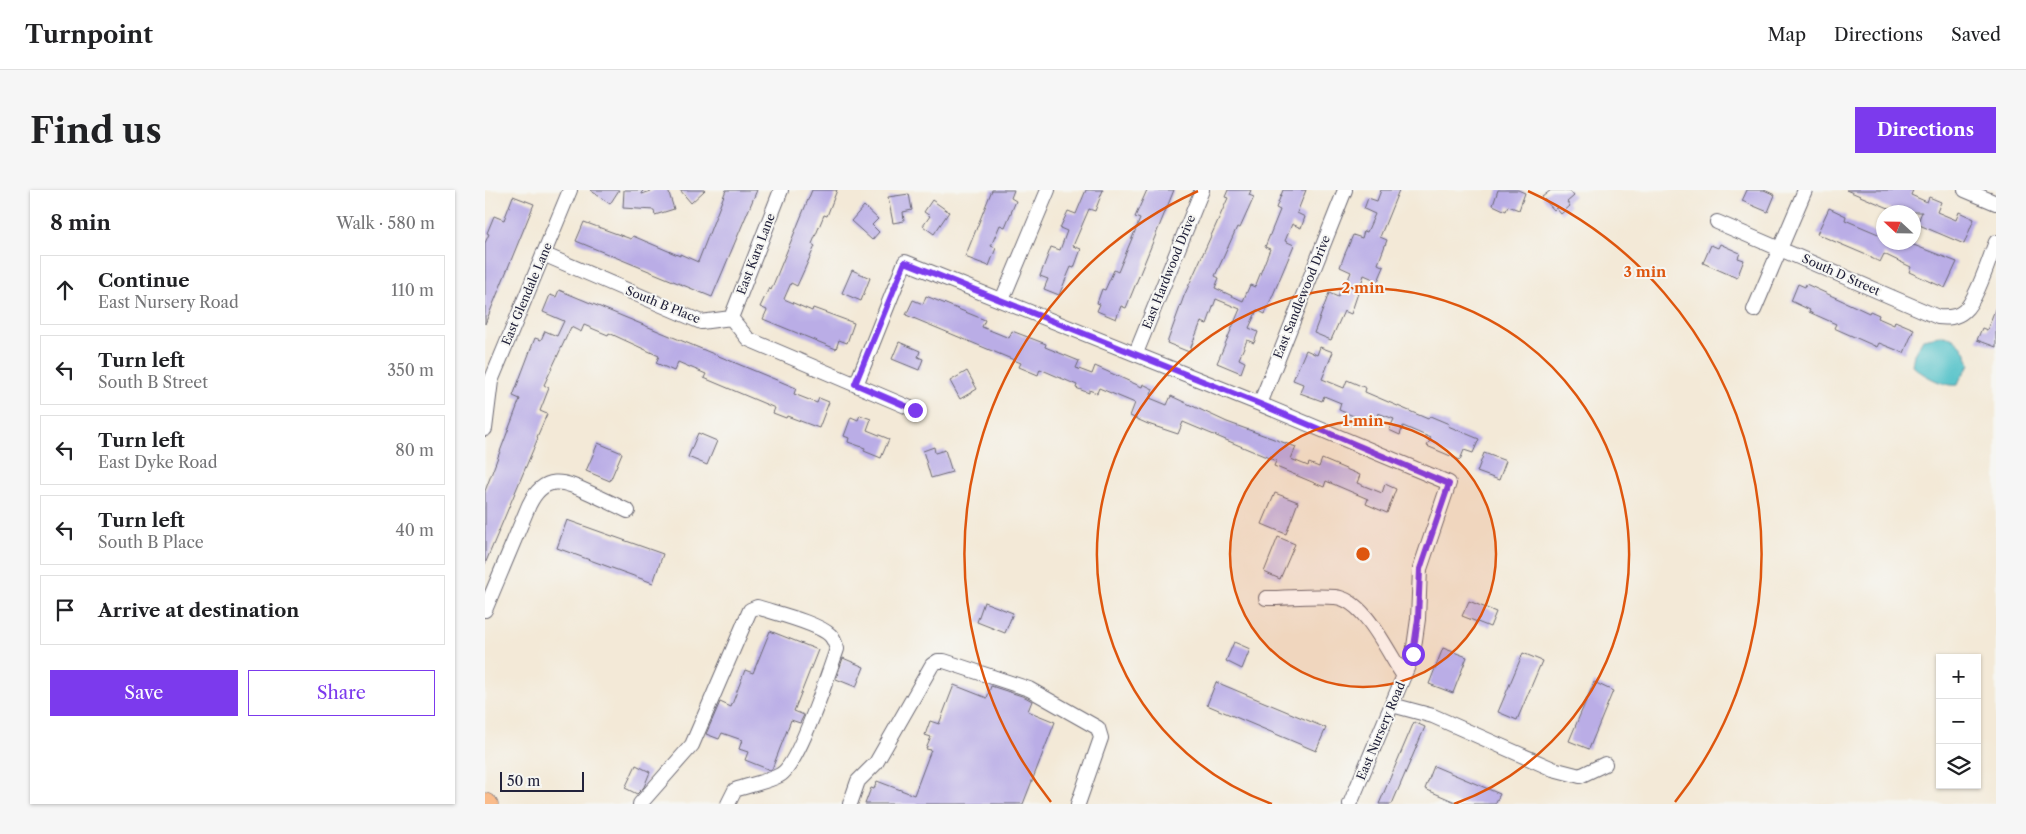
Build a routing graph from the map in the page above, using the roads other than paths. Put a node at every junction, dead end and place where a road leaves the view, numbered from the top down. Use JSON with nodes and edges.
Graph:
{"nodes":[{"id":1,"x":570,"y":190,"type":"edge"},
{"id":2,"x":781,"y":190,"type":"edge"},
{"id":3,"x":1048,"y":190,"type":"edge"},
{"id":4,"x":1201,"y":190,"type":"edge"},
{"id":5,"x":1345,"y":190,"type":"edge"},
{"id":6,"x":1805,"y":190,"type":"edge"},
{"id":7,"x":1965,"y":190,"type":"edge"},
{"id":8,"x":1996,"y":203,"type":"edge"},
{"id":9,"x":1717,"y":222,"type":"dead end"},
{"id":10,"x":1996,"y":242,"type":"edge"},
{"id":11,"x":1780,"y":248,"type":"junction"},
{"id":12,"x":543,"y":254,"type":"junction"},
{"id":13,"x":1002,"y":300,"type":"junction"},
{"id":14,"x":1754,"y":310,"type":"dead end"},
{"id":15,"x":731,"y":318,"type":"junction"},
{"id":16,"x":1136,"y":353,"type":"junction"},
{"id":17,"x":855,"y":384,"type":"junction"},
{"id":18,"x":1260,"y":404,"type":"junction"},
{"id":19,"x":915,"y":410,"type":"dead end"},
{"id":20,"x":485,"y":429,"type":"edge"},
{"id":21,"x":628,"y":511,"type":"dead end"},
{"id":22,"x":1266,"y":598,"type":"dead end"},
{"id":23,"x":485,"y":610,"type":"edge"},
{"id":24,"x":1404,"y":676,"type":"junction"},
{"id":25,"x":1392,"y":705,"type":"junction"},
{"id":26,"x":1605,"y":764,"type":"dead end"},
{"id":27,"x":485,"y":802,"type":"edge"},
{"id":28,"x":489,"y":804,"type":"edge"},
{"id":29,"x":640,"y":804,"type":"edge"},
{"id":30,"x":728,"y":804,"type":"edge"},
{"id":31,"x":850,"y":804,"type":"edge"},
{"id":32,"x":1078,"y":804,"type":"edge"},
{"id":33,"x":1350,"y":804,"type":"edge"}],
"edges":[{"from":1,"to":12,"type":"street","name":"East Glendale Lane"},
{"from":2,"to":15,"type":"street","name":"East Kara Lane"},
{"from":3,"to":13,"type":"street"},
{"from":4,"to":16,"type":"street","name":"East Hardwood Drive"},
{"from":5,"to":18,"type":"street","name":"East Sandlewood Drive"},
{"from":6,"to":11,"type":"street"},
{"from":7,"to":8,"type":"street"},
{"from":9,"to":11,"type":"street","name":"South D Street"},
{"from":10,"to":11,"type":"street","name":"South D Street"},
{"from":11,"to":14,"type":"street"},
{"from":12,"to":15,"type":"street","name":"South B Place"},
{"from":12,"to":20,"type":"street","name":"East Glendale Lane"},
{"from":13,"to":16,"type":"street"},
{"from":13,"to":17,"type":"street"},
{"from":15,"to":17,"type":"street"},
{"from":16,"to":18,"type":"street"},
{"from":17,"to":19,"type":"street"},
{"from":18,"to":24,"type":"street","name":"East Nursery Road"},
{"from":21,"to":23,"type":"street"},
{"from":22,"to":24,"type":"street"},
{"from":24,"to":25,"type":"street","name":"East Nursery Road"},
{"from":25,"to":26,"type":"street"},
{"from":25,"to":33,"type":"street","name":"East Nursery Road"},
{"from":27,"to":28,"type":"main road"},
{"from":29,"to":30,"type":"street"},
{"from":31,"to":32,"type":"street"}]}
